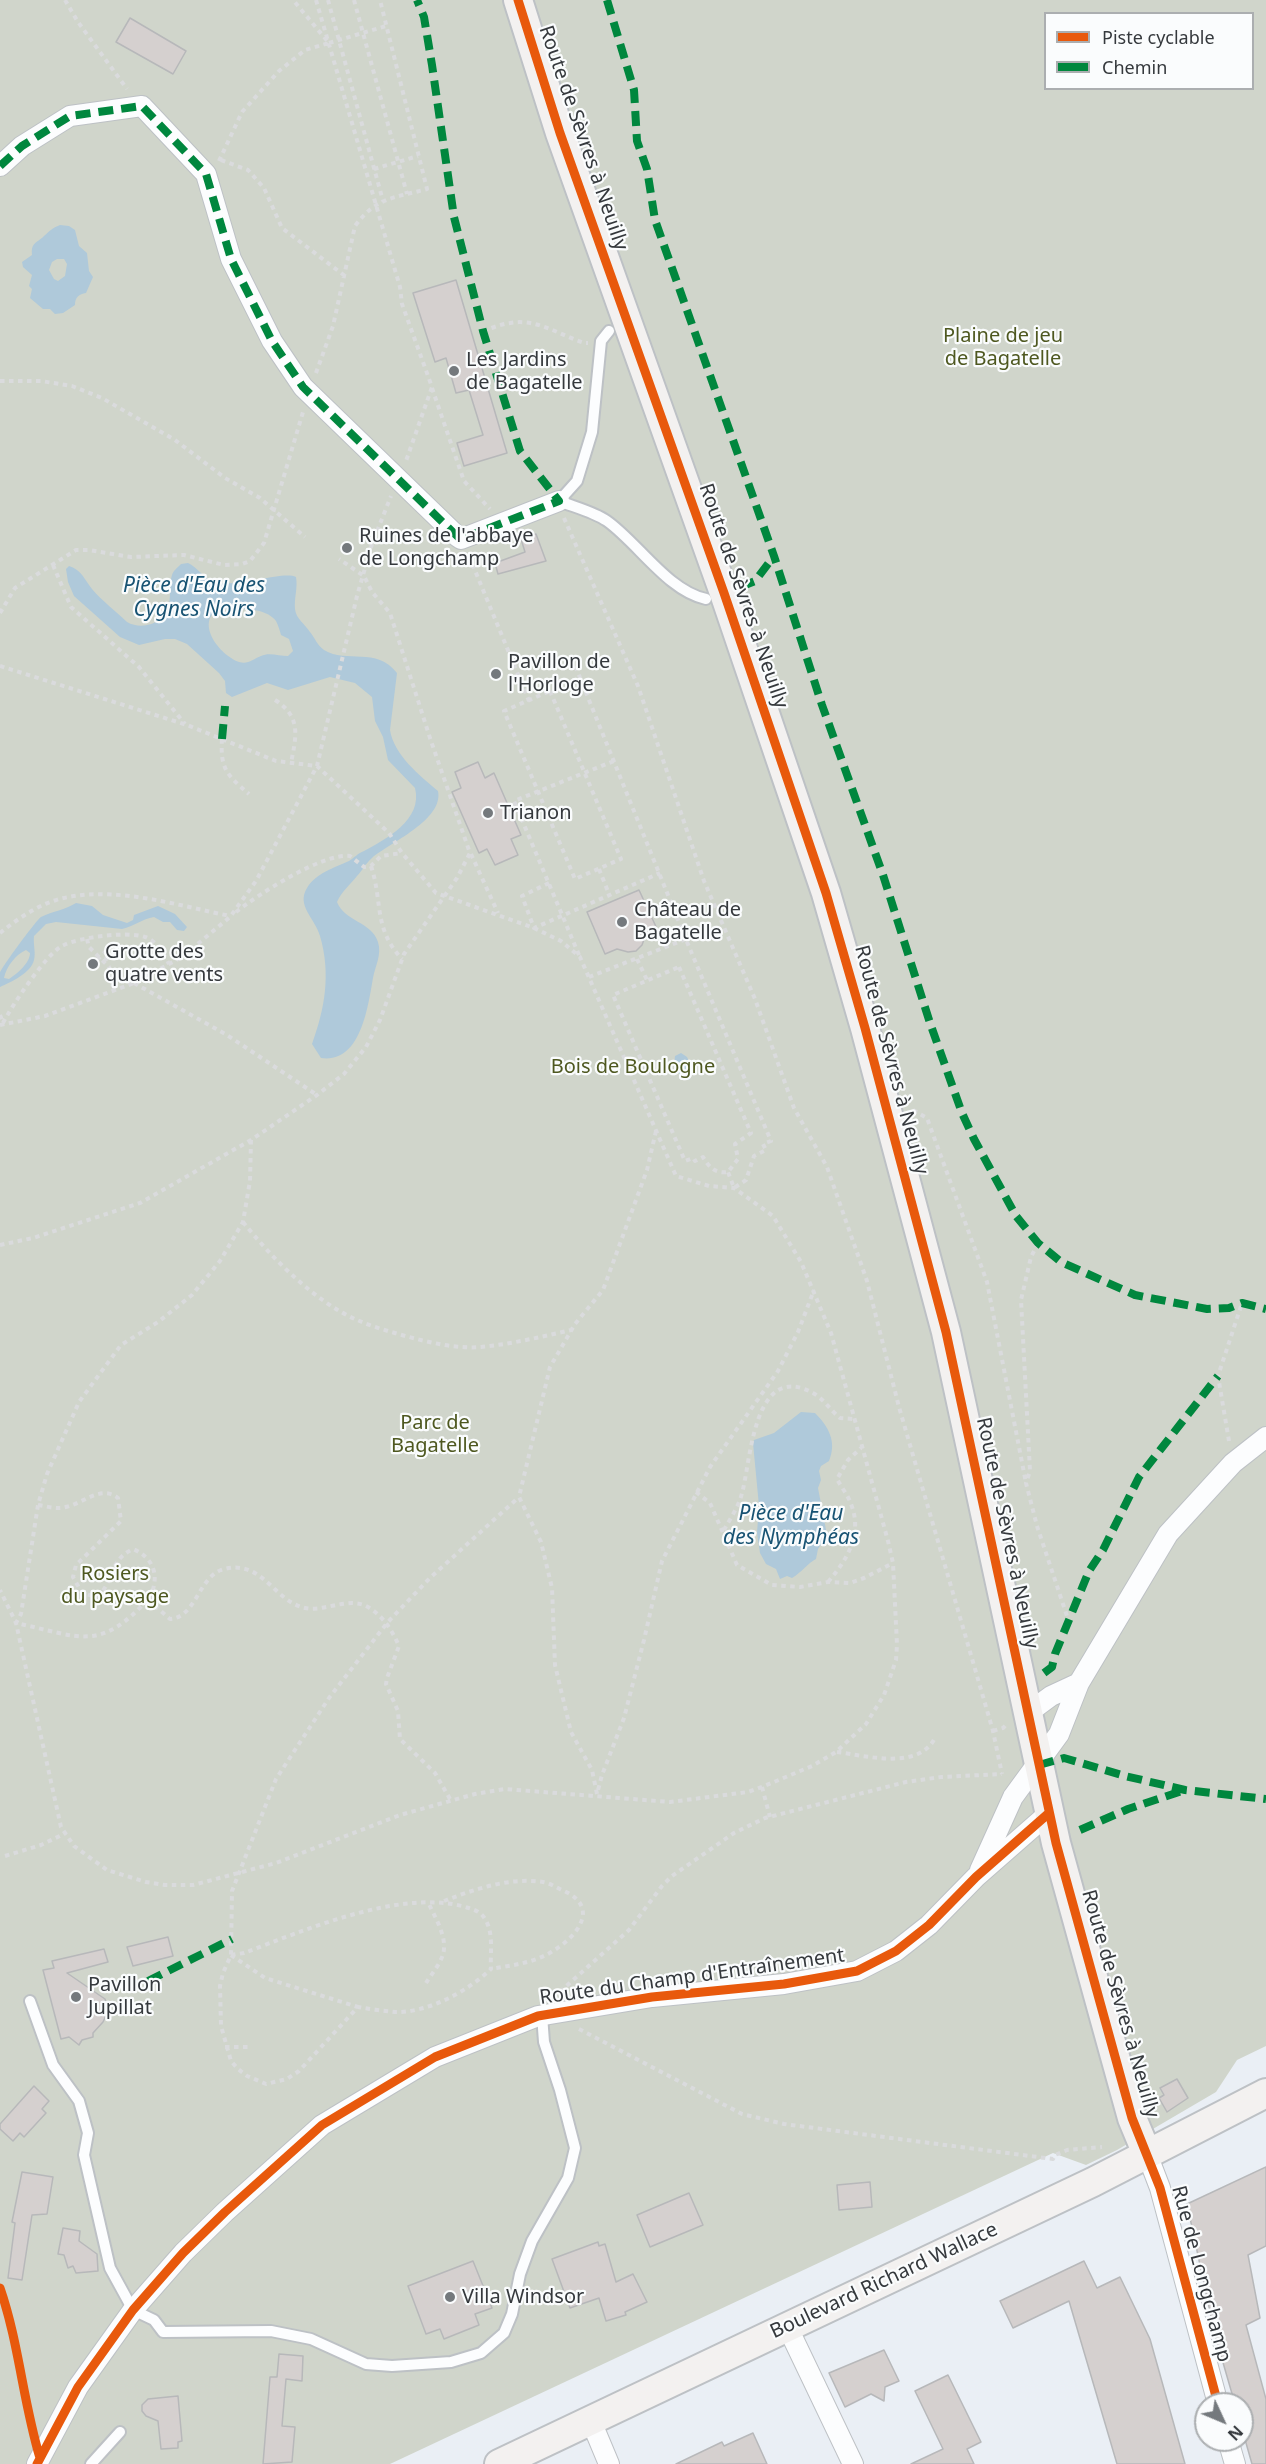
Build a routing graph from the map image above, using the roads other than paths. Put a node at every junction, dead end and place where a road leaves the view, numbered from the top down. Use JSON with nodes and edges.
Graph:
{"nodes":[{"id":1,"x":518,"y":0,"type":"edge"},
{"id":2,"x":0,"y":166,"type":"edge"},
{"id":3,"x":609,"y":331,"type":"dead end"},
{"id":4,"x":559,"y":501,"type":"junction"},
{"id":5,"x":706,"y":599,"type":"dead end"},
{"id":6,"x":1266,"y":1437,"type":"edge"},
{"id":7,"x":1079,"y":1683,"type":"junction"},
{"id":8,"x":1028,"y":1713,"type":"junction"},
{"id":9,"x":1039,"y":1765,"type":"junction"},
{"id":10,"x":1049,"y":1813,"type":"junction"},
{"id":11,"x":976,"y":1877,"type":"junction"},
{"id":12,"x":30,"y":2001,"type":"dead end"},
{"id":13,"x":550,"y":2014,"type":"junction"},
{"id":14,"x":1266,"y":2093,"type":"edge"},
{"id":15,"x":1146,"y":2154,"type":"junction"},
{"id":16,"x":133,"y":2310,"type":"junction"},
{"id":17,"x":787,"y":2326,"type":"junction"},
{"id":18,"x":1215,"y":2392,"type":"edge"},
{"id":19,"x":591,"y":2421,"type":"junction"},
{"id":20,"x":120,"y":2432,"type":"dead end"},
{"id":21,"x":37,"y":2464,"type":"edge"},
{"id":22,"x":90,"y":2464,"type":"edge"},
{"id":23,"x":499,"y":2464,"type":"edge"},
{"id":24,"x":609,"y":2464,"type":"edge"},
{"id":25,"x":853,"y":2464,"type":"edge"}],
"edges":[{"from":1,"to":8,"type":"street","name":"Route de Sèvres à Neuilly"},
{"from":2,"to":4,"type":"street"},
{"from":3,"to":4,"type":"lane"},
{"from":4,"to":5,"type":"lane"},
{"from":6,"to":7,"type":"street","name":"Route du Champ d'Entraînement"},
{"from":7,"to":8,"type":"street"},
{"from":7,"to":9,"type":"street","name":"Route du Champ d'Entraînement"},
{"from":8,"to":9,"type":"street","name":"Route de Sèvres à Neuilly"},
{"from":9,"to":10,"type":"street","name":"Route de Sèvres à Neuilly"},
{"from":9,"to":11,"type":"street","name":"Route du Champ d'Entraînement"},
{"from":10,"to":11,"type":"street","name":"Route du Champ d'Entraînement"},
{"from":10,"to":15,"type":"street","name":"Route de Sèvres à Neuilly"},
{"from":11,"to":13,"type":"street","name":"Route du Champ d'Entraînement"},
{"from":12,"to":16,"type":"lane"},
{"from":13,"to":16,"type":"street","name":"Route du Champ d'Entraînement"},
{"from":13,"to":16,"type":"lane"},
{"from":14,"to":15,"type":"street","name":"Boulevard Richard Wallace"},
{"from":15,"to":17,"type":"street","name":"Boulevard Richard Wallace"},
{"from":15,"to":18,"type":"street","name":"Rue de Longchamp"},
{"from":16,"to":21,"type":"street","name":"Route du Champ d'Entraînement"},
{"from":17,"to":19,"type":"street","name":"Boulevard Richard Wallace"},
{"from":17,"to":25,"type":"street"},
{"from":19,"to":23,"type":"street","name":"Boulevard Richard Wallace"},
{"from":19,"to":24,"type":"street"},
{"from":20,"to":22,"type":"lane"}]}
